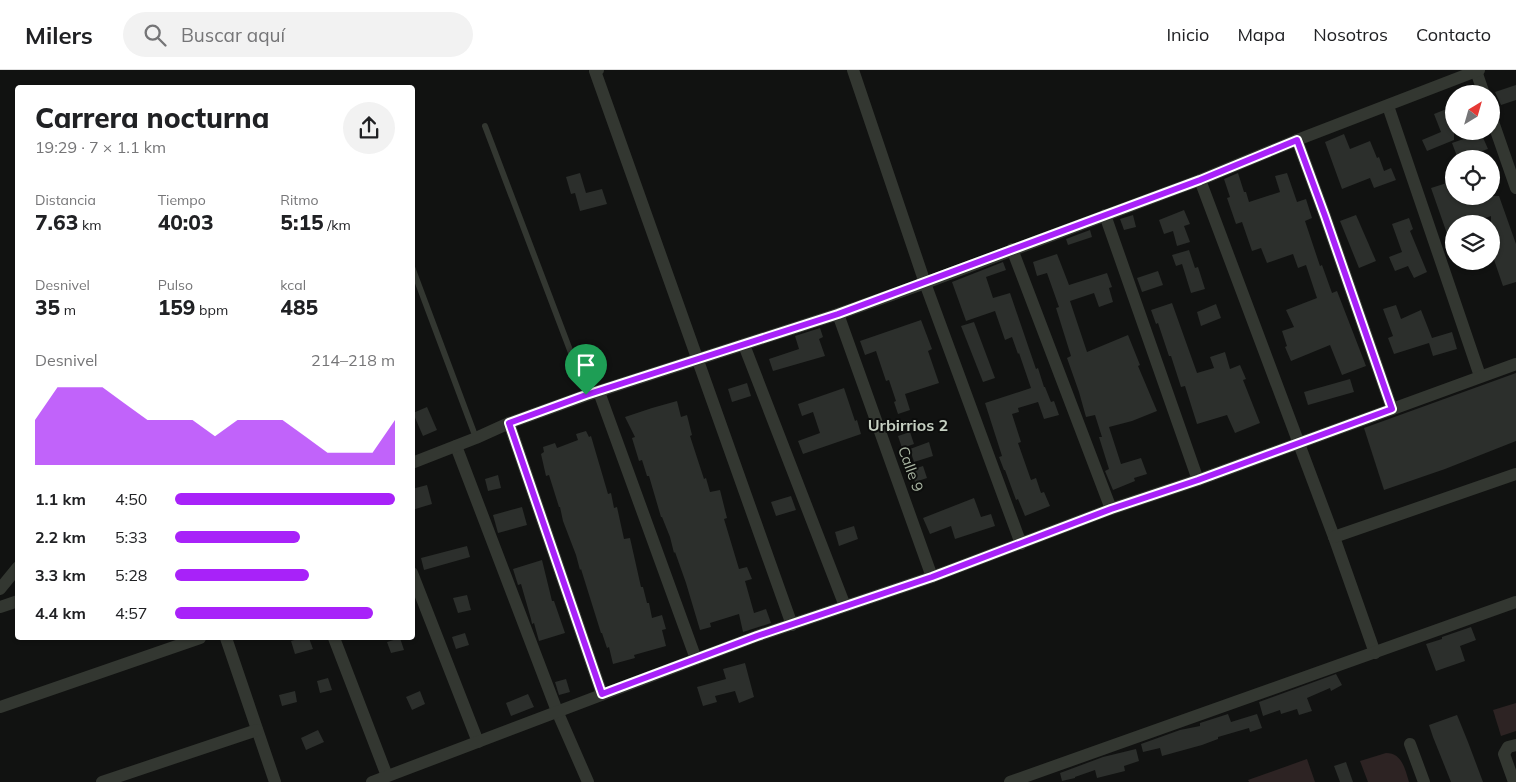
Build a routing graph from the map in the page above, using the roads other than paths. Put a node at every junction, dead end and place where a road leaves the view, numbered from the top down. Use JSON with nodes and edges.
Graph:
{"nodes":[{"id":1,"x":598,"y":70,"type":"edge"},
{"id":2,"x":853,"y":70,"type":"edge"},
{"id":3,"x":1478,"y":71,"type":"edge"},
{"id":4,"x":1457,"y":74,"type":"edge"},
{"id":5,"x":1482,"y":85,"type":"edge"},
{"id":6,"x":1388,"y":106,"type":"junction"},
{"id":7,"x":485,"y":126,"type":"dead end"},
{"id":8,"x":1297,"y":140,"type":"junction"},
{"id":9,"x":1499,"y":140,"type":"edge"},
{"id":10,"x":1200,"y":180,"type":"junction"},
{"id":11,"x":1516,"y":188,"type":"edge"},
{"id":12,"x":1105,"y":215,"type":"junction"},
{"id":13,"x":1012,"y":250,"type":"junction"},
{"id":14,"x":415,"y":274,"type":"edge"},
{"id":15,"x":925,"y":282,"type":"junction"},
{"id":16,"x":838,"y":314,"type":"junction"},
{"id":17,"x":744,"y":344,"type":"junction"},
{"id":18,"x":698,"y":360,"type":"junction"},
{"id":19,"x":1516,"y":364,"type":"edge"},
{"id":20,"x":1480,"y":376,"type":"junction"},
{"id":21,"x":600,"y":392,"type":"junction"},
{"id":22,"x":586,"y":395,"type":"junction"},
{"id":23,"x":1392,"y":409,"type":"junction"},
{"id":24,"x":509,"y":423,"type":"junction"},
{"id":25,"x":476,"y":438,"type":"junction"},
{"id":26,"x":1298,"y":443,"type":"junction"},
{"id":27,"x":456,"y":446,"type":"junction"},
{"id":28,"x":415,"y":462,"type":"edge"},
{"id":29,"x":1516,"y":474,"type":"edge"},
{"id":30,"x":1198,"y":480,"type":"junction"},
{"id":31,"x":1111,"y":509,"type":"junction"},
{"id":32,"x":1334,"y":537,"type":"junction"},
{"id":33,"x":1021,"y":544,"type":"junction"},
{"id":34,"x":15,"y":571,"type":"edge"},
{"id":35,"x":932,"y":577,"type":"junction"},
{"id":36,"x":415,"y":581,"type":"edge"},
{"id":37,"x":0,"y":589,"type":"edge"},
{"id":38,"x":15,"y":602,"type":"edge"},
{"id":39,"x":1516,"y":602,"type":"edge"},
{"id":40,"x":1,"y":604,"type":"edge"},
{"id":41,"x":845,"y":606,"type":"junction"},
{"id":42,"x":792,"y":625,"type":"junction"},
{"id":43,"x":194,"y":640,"type":"edge"},
{"id":44,"x":227,"y":640,"type":"edge"},
{"id":45,"x":335,"y":640,"type":"edge"},
{"id":46,"x":1375,"y":653,"type":"junction"},
{"id":47,"x":696,"y":659,"type":"junction"},
{"id":48,"x":602,"y":694,"type":"junction"},
{"id":49,"x":0,"y":707,"type":"edge"},
{"id":50,"x":557,"y":712,"type":"junction"},
{"id":51,"x":257,"y":730,"type":"junction"},
{"id":52,"x":478,"y":742,"type":"junction"},
{"id":53,"x":1410,"y":744,"type":"dead end"},
{"id":54,"x":1516,"y":744,"type":"edge"},
{"id":55,"x":387,"y":776,"type":"junction"},
{"id":56,"x":102,"y":782,"type":"edge"},
{"id":57,"x":275,"y":782,"type":"edge"},
{"id":58,"x":372,"y":782,"type":"edge"},
{"id":59,"x":588,"y":782,"type":"edge"},
{"id":60,"x":1010,"y":782,"type":"edge"},
{"id":61,"x":1424,"y":782,"type":"edge"},
{"id":62,"x":1514,"y":782,"type":"edge"}],
"edges":[{"from":1,"to":18,"type":"street"},
{"from":2,"to":15,"type":"street"},
{"from":3,"to":4,"type":"street"},
{"from":3,"to":5,"type":"street"},
{"from":4,"to":6,"type":"street"},
{"from":6,"to":8,"type":"street"},
{"from":6,"to":20,"type":"street"},
{"from":7,"to":22,"type":"lane"},
{"from":8,"to":10,"type":"street"},
{"from":8,"to":23,"type":"street"},
{"from":9,"to":11,"type":"street"},
{"from":10,"to":12,"type":"street"},
{"from":10,"to":26,"type":"street"},
{"from":12,"to":13,"type":"street"},
{"from":12,"to":30,"type":"street"},
{"from":13,"to":15,"type":"street"},
{"from":13,"to":31,"type":"street"},
{"from":14,"to":25,"type":"lane"},
{"from":15,"to":16,"type":"street"},
{"from":15,"to":33,"type":"street"},
{"from":16,"to":17,"type":"street"},
{"from":16,"to":35,"type":"street","name":"Calle 9"},
{"from":17,"to":18,"type":"street"},
{"from":17,"to":41,"type":"street"},
{"from":18,"to":21,"type":"street"},
{"from":18,"to":42,"type":"street"},
{"from":19,"to":20,"type":"street"},
{"from":20,"to":23,"type":"street"},
{"from":21,"to":22,"type":"street"},
{"from":21,"to":47,"type":"street"},
{"from":22,"to":24,"type":"street"},
{"from":23,"to":26,"type":"street"},
{"from":24,"to":25,"type":"street"},
{"from":24,"to":48,"type":"street"},
{"from":25,"to":27,"type":"street"},
{"from":26,"to":30,"type":"street"},
{"from":26,"to":32,"type":"street"},
{"from":27,"to":28,"type":"street"},
{"from":27,"to":50,"type":"street"},
{"from":29,"to":32,"type":"street"},
{"from":30,"to":31,"type":"street"},
{"from":31,"to":33,"type":"street"},
{"from":32,"to":46,"type":"street"},
{"from":33,"to":35,"type":"street"},
{"from":34,"to":37,"type":"street"},
{"from":35,"to":41,"type":"street"},
{"from":36,"to":52,"type":"street"},
{"from":38,"to":40,"type":"street"},
{"from":39,"to":46,"type":"street"},
{"from":41,"to":42,"type":"street"},
{"from":42,"to":47,"type":"street"},
{"from":43,"to":49,"type":"street"},
{"from":44,"to":51,"type":"street"},
{"from":45,"to":55,"type":"street"},
{"from":46,"to":60,"type":"street"},
{"from":47,"to":48,"type":"street"},
{"from":48,"to":50,"type":"street"},
{"from":50,"to":52,"type":"street"},
{"from":50,"to":59,"type":"street"},
{"from":51,"to":56,"type":"street"},
{"from":51,"to":57,"type":"street"},
{"from":52,"to":55,"type":"street"},
{"from":53,"to":61,"type":"street"},
{"from":54,"to":62,"type":"street"},
{"from":55,"to":58,"type":"street"}]}
